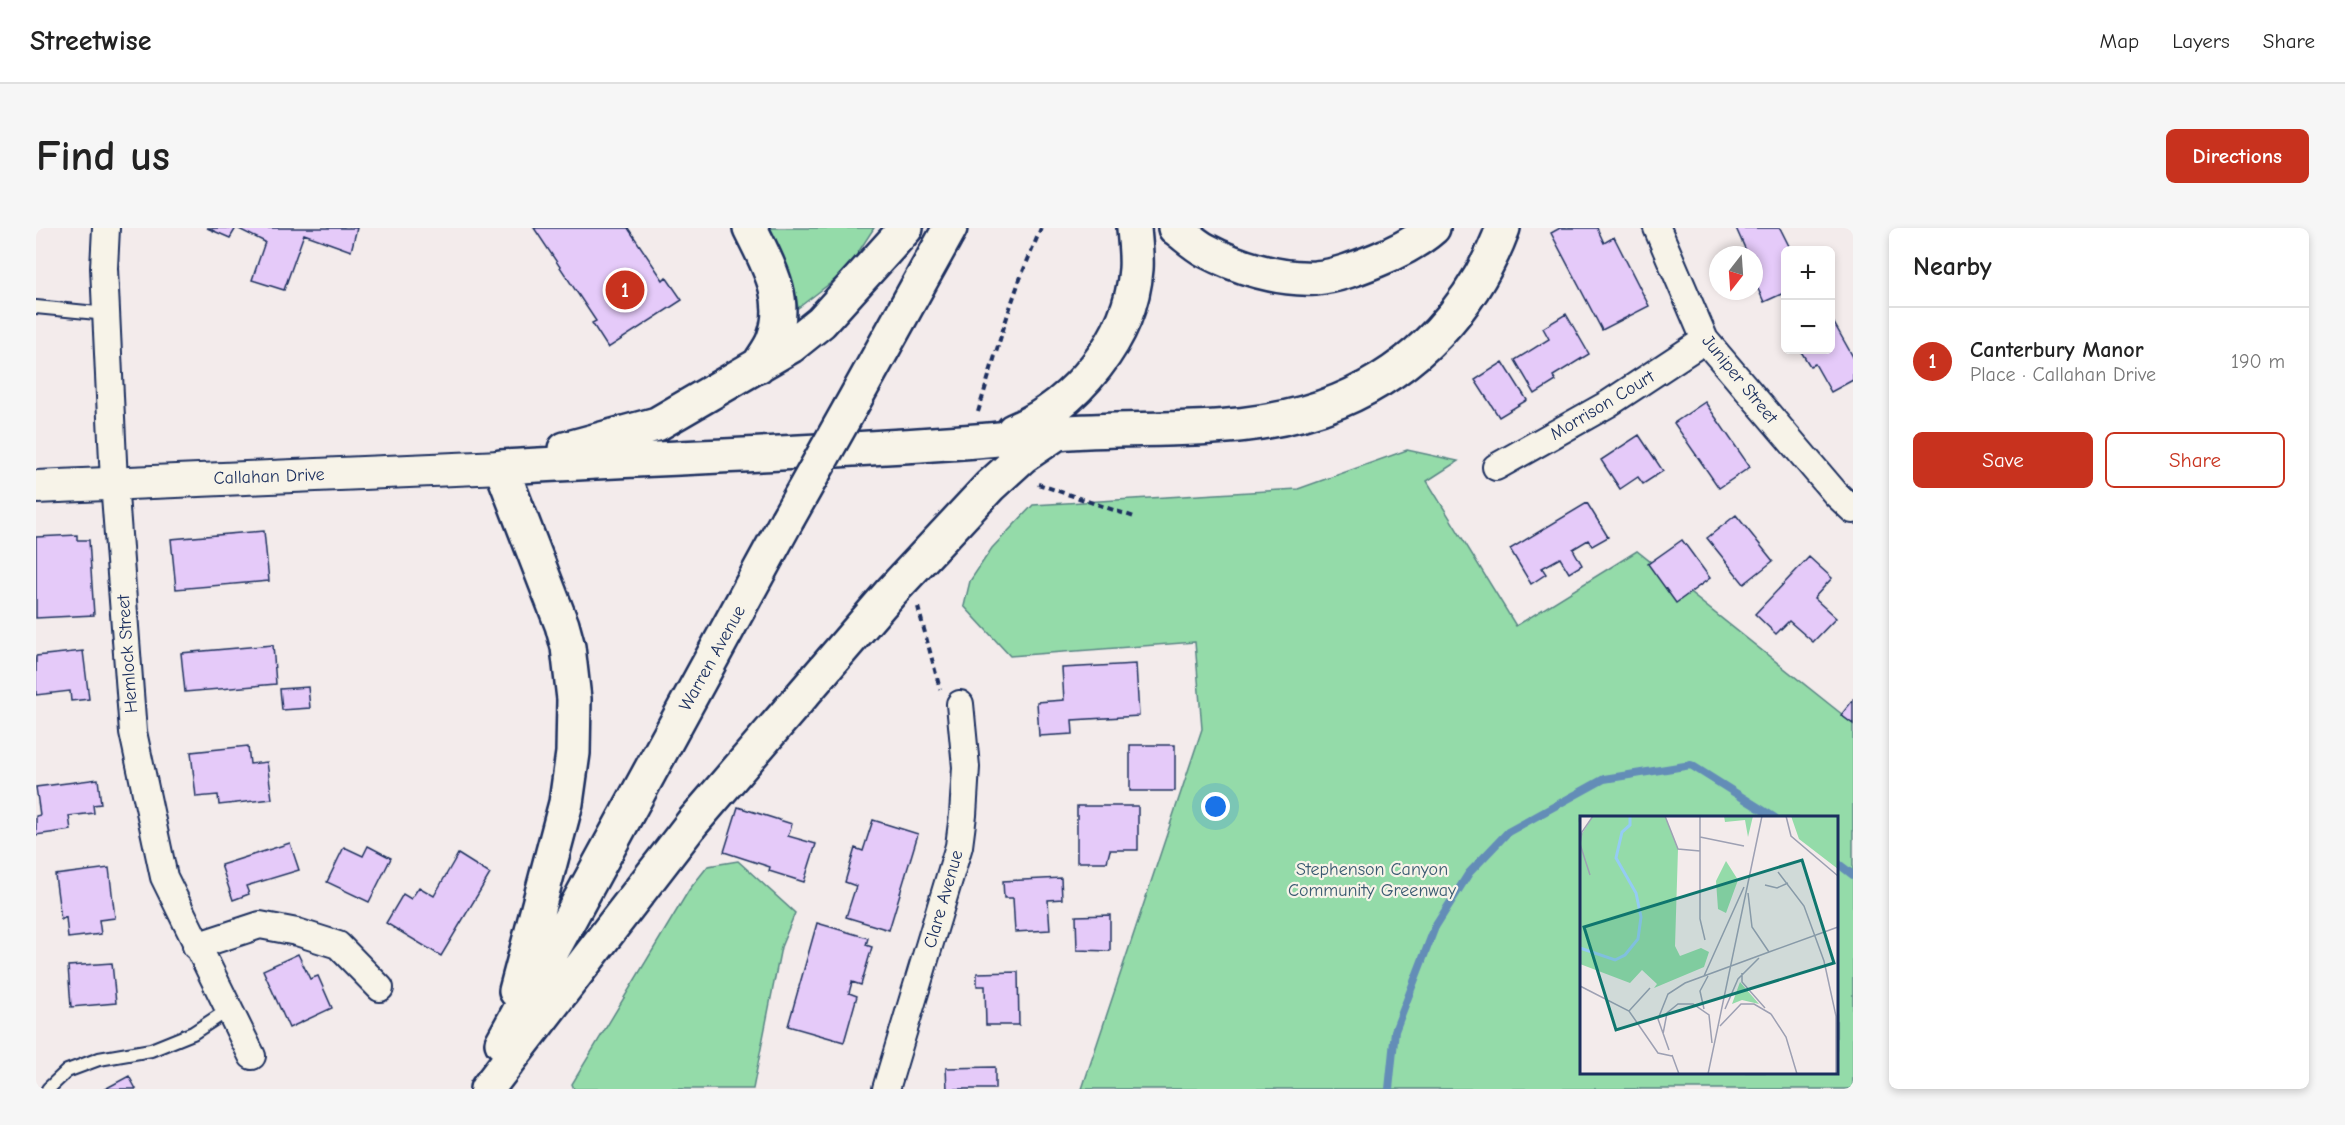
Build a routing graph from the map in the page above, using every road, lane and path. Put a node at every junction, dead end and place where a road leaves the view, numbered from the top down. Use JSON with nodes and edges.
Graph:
{"nodes":[{"id":1,"x":106,"y":228,"type":"edge"},
{"id":2,"x":750,"y":228,"type":"edge"},
{"id":3,"x":906,"y":228,"type":"edge"},
{"id":4,"x":950,"y":228,"type":"edge"},
{"id":5,"x":1041,"y":228,"type":"edge"},
{"id":6,"x":1134,"y":228,"type":"edge"},
{"id":7,"x":1175,"y":228,"type":"edge"},
{"id":8,"x":1432,"y":228,"type":"edge"},
{"id":9,"x":1503,"y":228,"type":"edge"},
{"id":10,"x":1657,"y":228,"type":"edge"},
{"id":11,"x":36,"y":307,"type":"edge"},
{"id":12,"x":107,"y":314,"type":"junction"},
{"id":13,"x":1705,"y":340,"type":"junction"},
{"id":14,"x":758,"y":366,"type":"junction"},
{"id":15,"x":1060,"y":432,"type":"junction"},
{"id":16,"x":984,"y":440,"type":"junction"},
{"id":17,"x":501,"y":467,"type":"junction"},
{"id":18,"x":1496,"y":467,"type":"dead end"},
{"id":19,"x":114,"y":482,"type":"junction"},
{"id":20,"x":1036,"y":483,"type":"dead end"},
{"id":21,"x":36,"y":487,"type":"edge"},
{"id":22,"x":1853,"y":510,"type":"edge"},
{"id":23,"x":1134,"y":517,"type":"dead end"},
{"id":24,"x":916,"y":600,"type":"dead end"},
{"id":25,"x":951,"y":701,"type":"joint"},
{"id":26,"x":196,"y":946,"type":"junction"},
{"id":27,"x":380,"y":988,"type":"dead end"},
{"id":28,"x":228,"y":1010,"type":"junction"},
{"id":29,"x":503,"y":1042,"type":"junction"},
{"id":30,"x":252,"y":1056,"type":"dead end"},
{"id":31,"x":48,"y":1089,"type":"edge"},
{"id":32,"x":476,"y":1089,"type":"edge"},
{"id":33,"x":487,"y":1089,"type":"edge"},
{"id":34,"x":886,"y":1089,"type":"edge"}],
"edges":[{"from":1,"to":12,"type":"street","name":"Hemlock Street"},
{"from":2,"to":14,"type":"main road"},
{"from":3,"to":14,"type":"main road"},
{"from":4,"to":29,"type":"main road","name":"Warren Avenue","bridge":true},
{"from":5,"to":16,"type":"path"},
{"from":6,"to":16,"type":"main road"},
{"from":7,"to":8,"type":"main road"},
{"from":9,"to":15,"type":"main road"},
{"from":10,"to":13,"type":"street","name":"Juniper Street"},
{"from":11,"to":12,"type":"lane"},
{"from":12,"to":19,"type":"street","name":"Hemlock Street"},
{"from":13,"to":18,"type":"street","name":"Morrison Court"},
{"from":13,"to":22,"type":"street","name":"Juniper Street"},
{"from":14,"to":17,"type":"main road"},
{"from":15,"to":16,"type":"main road"},
{"from":15,"to":33,"type":"main road"},
{"from":16,"to":17,"type":"main road"},
{"from":17,"to":19,"type":"street","name":"Callahan Drive"},
{"from":17,"to":29,"type":"main road"},
{"from":19,"to":21,"type":"street","name":"Callahan Drive"},
{"from":19,"to":26,"type":"street","name":"Hemlock Street"},
{"from":20,"to":23,"type":"path"},
{"from":24,"to":25,"type":"path"},
{"from":25,"to":34,"type":"street","name":"Clare Avenue"},
{"from":26,"to":27,"type":"street"},
{"from":26,"to":28,"type":"street","name":"Hemlock Street"},
{"from":28,"to":30,"type":"street","name":"Hemlock Street"},
{"from":28,"to":31,"type":"lane"},
{"from":29,"to":32,"type":"main road","name":"Warren Avenue"}]}
